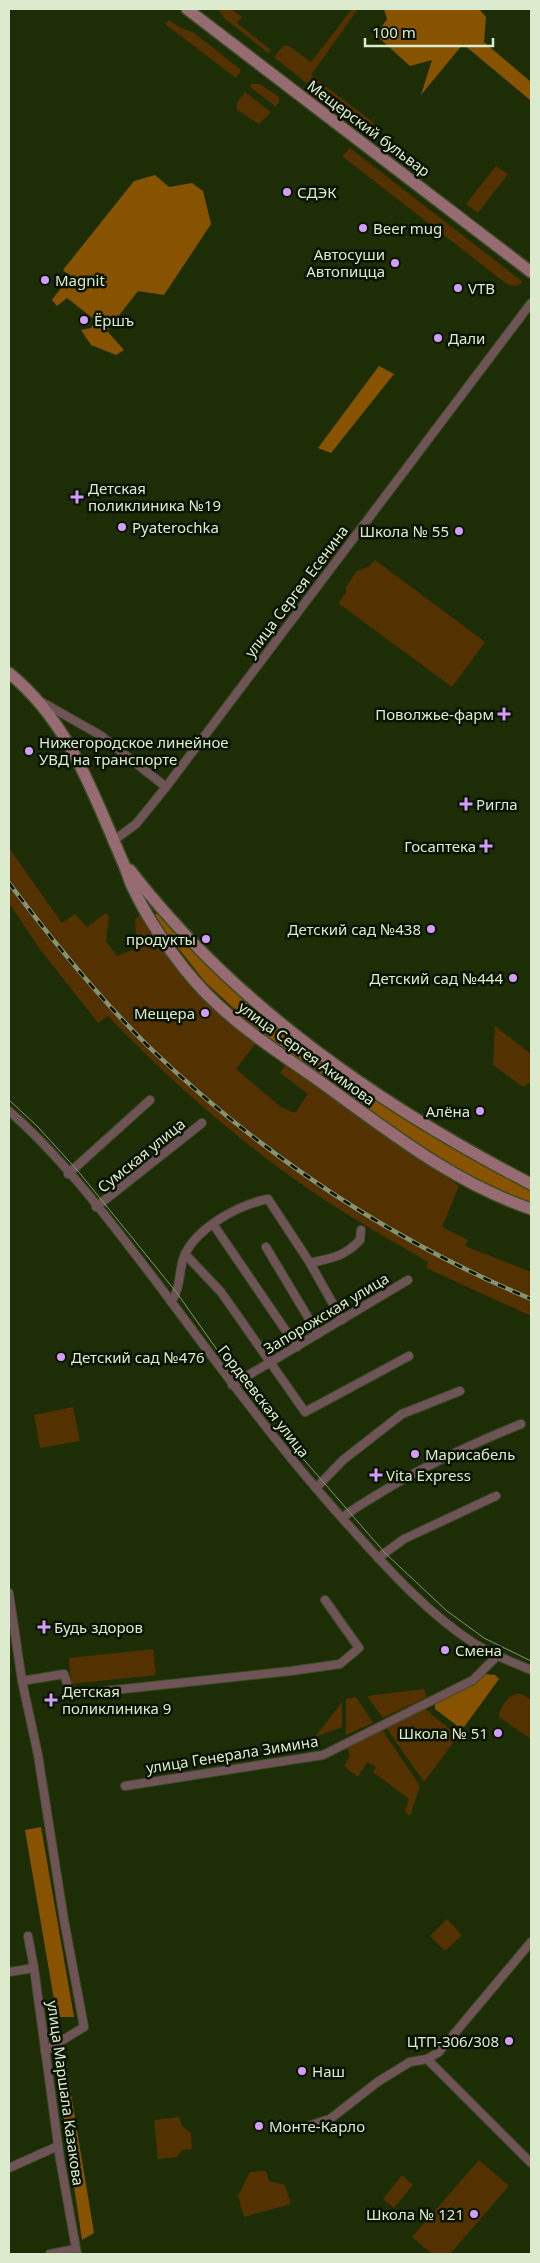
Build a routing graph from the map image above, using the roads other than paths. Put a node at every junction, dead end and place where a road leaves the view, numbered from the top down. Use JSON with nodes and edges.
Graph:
{"nodes":[{"id":1,"x":188,"y":9,"type":"edge"},
{"id":2,"x":531,"y":272,"type":"edge"},
{"id":3,"x":531,"y":303,"type":"edge"},
{"id":4,"x":9,"y":673,"type":"edge"},
{"id":5,"x":39,"y":700,"type":"junction"},
{"id":6,"x":166,"y":787,"type":"junction"},
{"id":7,"x":113,"y":841,"type":"junction"},
{"id":8,"x":122,"y":860,"type":"junction"},
{"id":9,"x":160,"y":909,"type":"junction"},
{"id":10,"x":148,"y":917,"type":"junction"},
{"id":11,"x":150,"y":1100,"type":"dead end"},
{"id":12,"x":9,"y":1111,"type":"edge"},
{"id":13,"x":202,"y":1123,"type":"dead end"},
{"id":14,"x":68,"y":1174,"type":"junction"},
{"id":15,"x":531,"y":1184,"type":"edge"},
{"id":16,"x":96,"y":1207,"type":"junction"},
{"id":17,"x":531,"y":1209,"type":"edge"},
{"id":18,"x":213,"y":1224,"type":"junction"},
{"id":19,"x":361,"y":1230,"type":"dead end"},
{"id":20,"x":266,"y":1247,"type":"dead end"},
{"id":21,"x":185,"y":1254,"type":"junction"},
{"id":22,"x":310,"y":1263,"type":"junction"},
{"id":23,"x":408,"y":1280,"type":"dead end"},
{"id":24,"x":170,"y":1302,"type":"junction"},
{"id":25,"x":342,"y":1320,"type":"junction"},
{"id":26,"x":318,"y":1334,"type":"junction"},
{"id":27,"x":297,"y":1347,"type":"junction"},
{"id":28,"x":409,"y":1356,"type":"dead end"},
{"id":29,"x":270,"y":1364,"type":"junction"},
{"id":30,"x":232,"y":1385,"type":"junction"},
{"id":31,"x":460,"y":1391,"type":"dead end"},
{"id":32,"x":521,"y":1424,"type":"dead end"},
{"id":33,"x":316,"y":1488,"type":"junction"},
{"id":34,"x":496,"y":1496,"type":"dead end"},
{"id":35,"x":342,"y":1518,"type":"junction"},
{"id":36,"x":378,"y":1558,"type":"junction"},
{"id":37,"x":9,"y":1593,"type":"edge"},
{"id":38,"x":325,"y":1600,"type":"dead end"},
{"id":39,"x":497,"y":1656,"type":"junction"},
{"id":40,"x":531,"y":1670,"type":"edge"},
{"id":41,"x":22,"y":1681,"type":"junction"},
{"id":42,"x":125,"y":1786,"type":"dead end"},
{"id":43,"x":28,"y":1936,"type":"dead end"},
{"id":44,"x":531,"y":1942,"type":"edge"},
{"id":45,"x":34,"y":1968,"type":"junction"},
{"id":46,"x":9,"y":1972,"type":"edge"},
{"id":47,"x":45,"y":2051,"type":"junction"},
{"id":48,"x":427,"y":2059,"type":"junction"},
{"id":49,"x":308,"y":2126,"type":"dead end"},
{"id":50,"x":58,"y":2146,"type":"junction"},
{"id":51,"x":531,"y":2163,"type":"edge"},
{"id":52,"x":9,"y":2168,"type":"edge"},
{"id":53,"x":77,"y":2251,"type":"edge"},
{"id":54,"x":50,"y":2254,"type":"edge"}],
"edges":[{"from":1,"to":2,"type":"main road","name":"Мещерский бульвар"},
{"from":3,"to":6,"type":"street","name":"улица Сергея Есенина"},
{"from":4,"to":5,"type":"main road","name":"улица Сергея Акимова"},
{"from":5,"to":6,"type":"street"},
{"from":5,"to":7,"type":"main road","name":"улица Сергея Акимова"},
{"from":6,"to":7,"type":"street","name":"улица Сергея Есенина"},
{"from":7,"to":8,"type":"main road","name":"улица Сергея Акимова"},
{"from":8,"to":9,"type":"main road","name":"улица Сергея Акимова"},
{"from":8,"to":10,"type":"main road","name":"улица Сергея Акимова"},
{"from":9,"to":10,"type":"main road"},
{"from":9,"to":15,"type":"main road","name":"улица Сергея Акимова"},
{"from":10,"to":17,"type":"main road","name":"улица Сергея Акимова"},
{"from":11,"to":14,"type":"street"},
{"from":12,"to":14,"type":"street","name":"Гордеевская улица"},
{"from":13,"to":16,"type":"street","name":"Сумская улица"},
{"from":14,"to":16,"type":"street","name":"Гордеевская улица"},
{"from":16,"to":24,"type":"street","name":"Гордеевская улица"},
{"from":18,"to":21,"type":"street"},
{"from":18,"to":22,"type":"street"},
{"from":18,"to":27,"type":"street"},
{"from":19,"to":22,"type":"street"},
{"from":20,"to":26,"type":"street"},
{"from":21,"to":24,"type":"street"},
{"from":21,"to":29,"type":"street"},
{"from":22,"to":25,"type":"street"},
{"from":23,"to":25,"type":"street","name":"Запорожская улица"},
{"from":24,"to":30,"type":"street","name":"Гордеевская улица"},
{"from":25,"to":26,"type":"street","name":"Запорожская улица"},
{"from":26,"to":27,"type":"street","name":"Запорожская улица"},
{"from":27,"to":29,"type":"street","name":"Запорожская улица"},
{"from":28,"to":29,"type":"street"},
{"from":29,"to":30,"type":"street","name":"Запорожская улица"},
{"from":30,"to":33,"type":"street","name":"Гордеевская улица"},
{"from":31,"to":33,"type":"street"},
{"from":32,"to":35,"type":"street"},
{"from":33,"to":35,"type":"street","name":"Гордеевская улица"},
{"from":34,"to":36,"type":"street"},
{"from":35,"to":36,"type":"street","name":"Гордеевская улица"},
{"from":36,"to":39,"type":"street","name":"Гордеевская улица"},
{"from":37,"to":41,"type":"street"},
{"from":38,"to":41,"type":"street"},
{"from":39,"to":40,"type":"street","name":"Гордеевская улица"},
{"from":39,"to":42,"type":"street","name":"улица Генерала Зимина"},
{"from":41,"to":47,"type":"street"},
{"from":43,"to":45,"type":"street","name":"улица Маршала Казакова"},
{"from":44,"to":48,"type":"street"},
{"from":45,"to":46,"type":"street"},
{"from":45,"to":47,"type":"street","name":"улица Маршала Казакова"},
{"from":47,"to":50,"type":"street","name":"улица Маршала Казакова"},
{"from":48,"to":49,"type":"street"},
{"from":48,"to":51,"type":"street"},
{"from":50,"to":52,"type":"street"},
{"from":50,"to":53,"type":"street","name":"улица Маршала Казакова"},
{"from":53,"to":54,"type":"street"}]}
